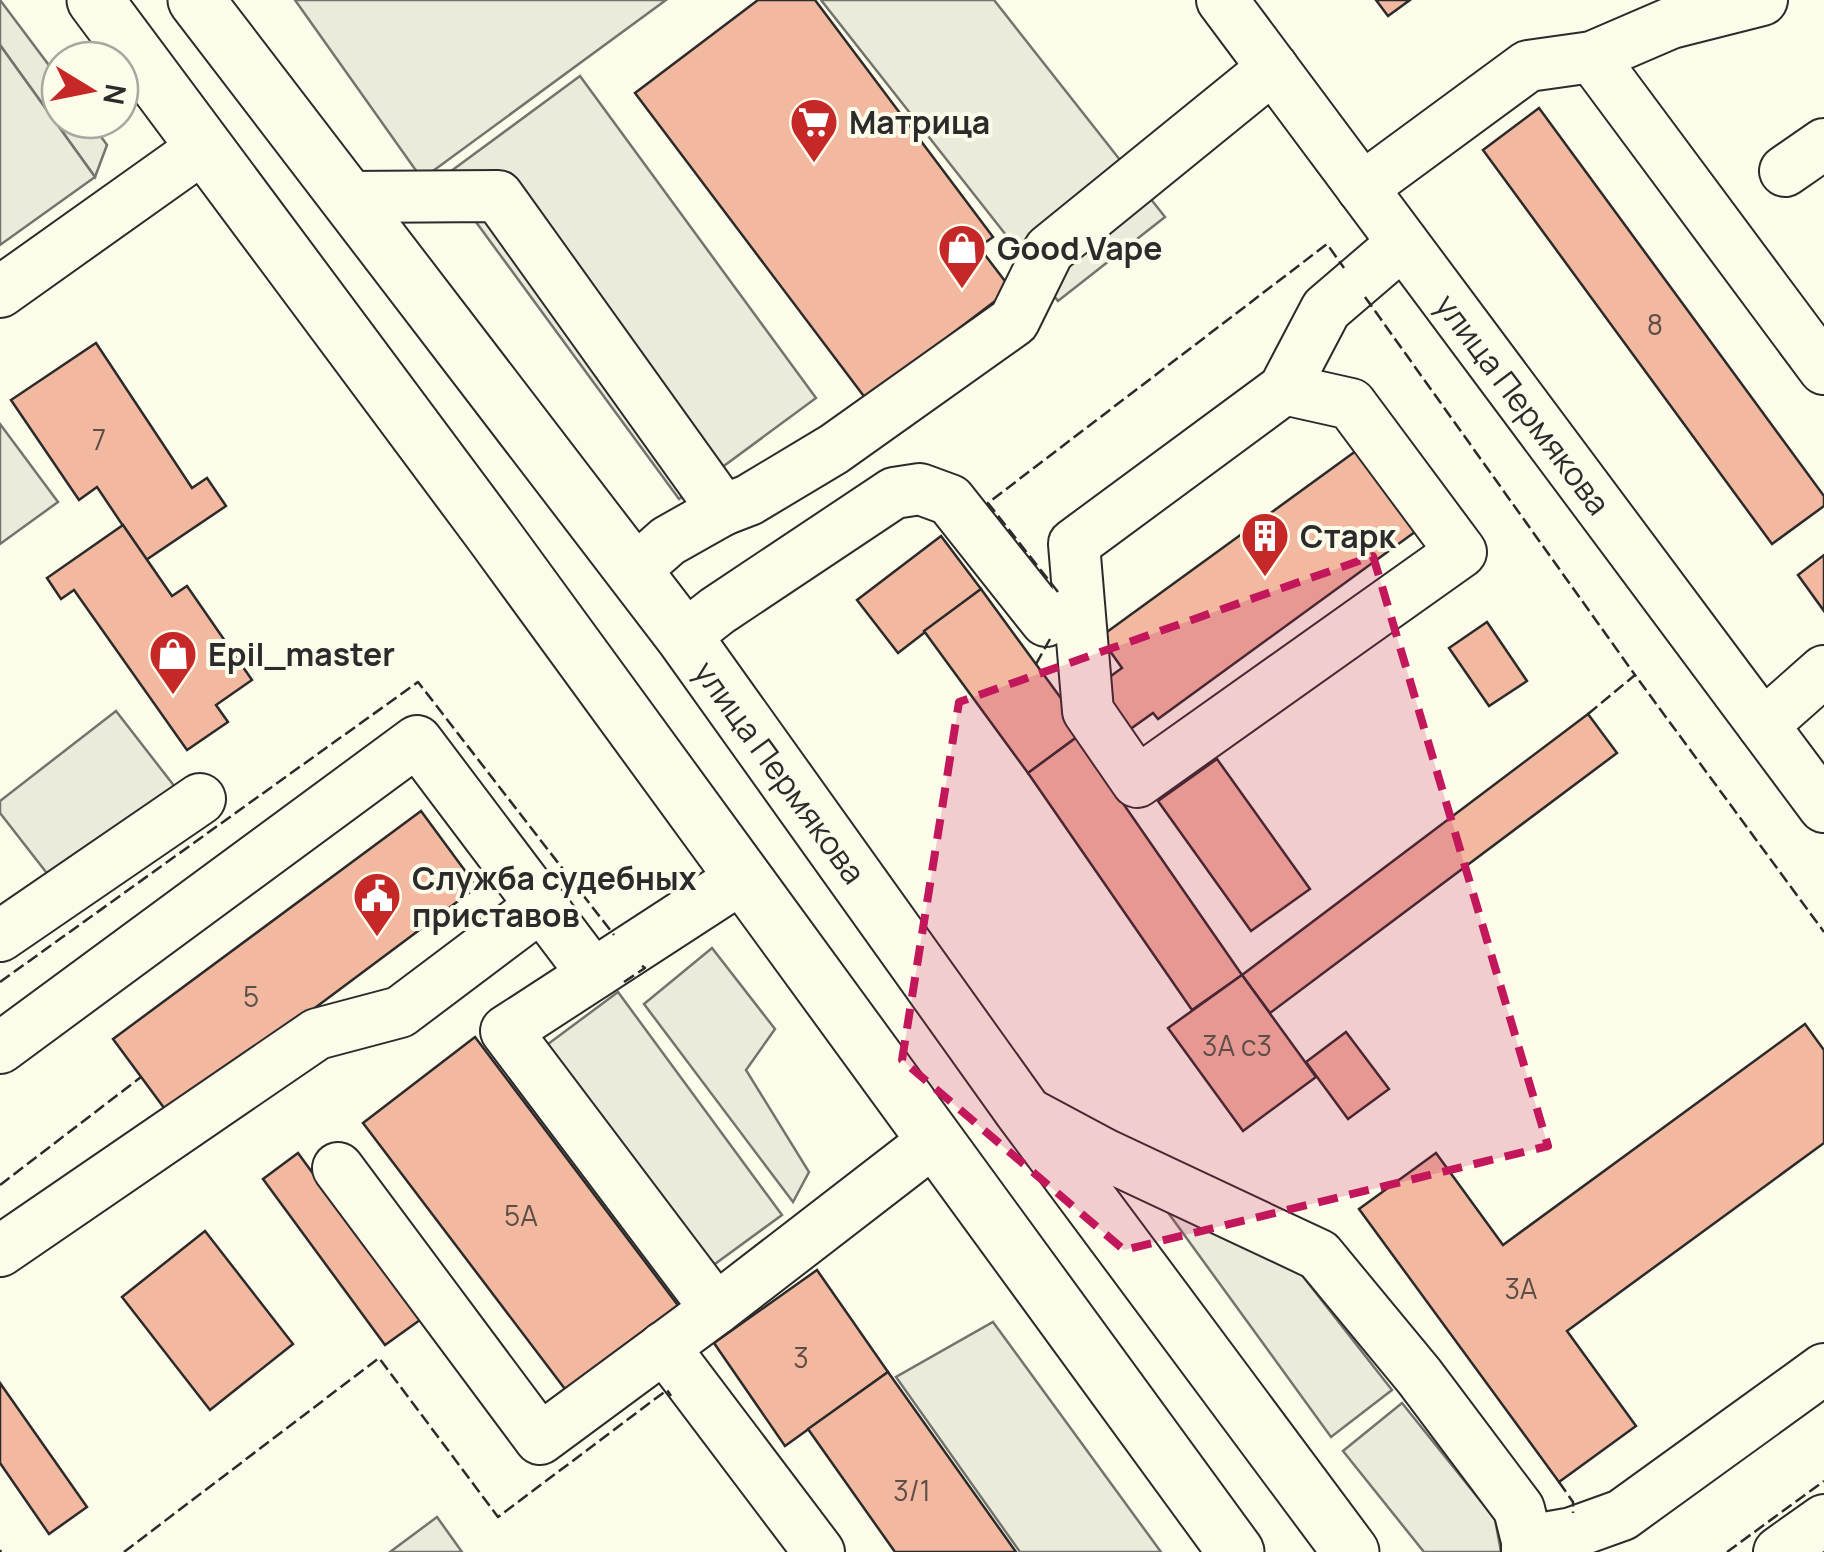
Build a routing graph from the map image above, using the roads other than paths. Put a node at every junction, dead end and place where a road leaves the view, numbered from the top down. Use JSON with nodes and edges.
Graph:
{"nodes":[{"id":1,"x":95,"y":0,"type":"edge"},
{"id":2,"x":1222,"y":0,"type":"edge"},
{"id":3,"x":1762,"y":0,"type":"edge"},
{"id":4,"x":213,"y":10,"type":"edge"},
{"id":5,"x":1662,"y":12,"type":"edge"},
{"id":6,"x":1592,"y":57,"type":"junction"},
{"id":7,"x":1272,"y":68,"type":"junction"},
{"id":8,"x":204,"y":147,"type":"junction"},
{"id":9,"x":1362,"y":188,"type":"junction"},
{"id":10,"x":348,"y":197,"type":"junction"},
{"id":11,"x":1403,"y":243,"type":"junction"},
{"id":12,"x":0,"y":292,"type":"edge"},
{"id":13,"x":1824,"y":370,"type":"edge"},
{"id":14,"x":1284,"y":389,"type":"junction"},
{"id":15,"x":723,"y":510,"type":"junction"},
{"id":16,"x":634,"y":571,"type":"junction"},
{"id":17,"x":1046,"y":621,"type":"dead end"},
{"id":18,"x":684,"y":638,"type":"junction"},
{"id":19,"x":1824,"y":671,"type":"edge"},
{"id":20,"x":1763,"y":724,"type":"junction"},
{"id":21,"x":200,"y":799,"type":"dead end"},
{"id":22,"x":1824,"y":806,"type":"edge"},
{"id":23,"x":743,"y":877,"type":"junction"},
{"id":24,"x":541,"y":906,"type":"junction"},
{"id":25,"x":0,"y":936,"type":"edge"},
{"id":26,"x":592,"y":973,"type":"junction"},
{"id":27,"x":0,"y":1048,"type":"edge"},
{"id":28,"x":1022,"y":1110,"type":"junction"},
{"id":29,"x":935,"y":1140,"type":"junction"},
{"id":30,"x":338,"y":1168,"type":"dead end"},
{"id":31,"x":0,"y":1251,"type":"edge"},
{"id":32,"x":716,"y":1309,"type":"junction"},
{"id":33,"x":664,"y":1347,"type":"junction"},
{"id":34,"x":1824,"y":1369,"type":"edge"},
{"id":35,"x":1824,"y":1520,"type":"edge"},
{"id":36,"x":1527,"y":1547,"type":"edge"},
{"id":37,"x":819,"y":1552,"type":"edge"},
{"id":38,"x":1236,"y":1552,"type":"edge"},
{"id":39,"x":1352,"y":1552,"type":"edge"},
{"id":40,"x":1779,"y":1552,"type":"edge"}],
"edges":[{"from":1,"to":8,"type":"main road"},
{"from":2,"to":7,"type":"street","name":"улица Пермякова"},
{"from":3,"to":5,"type":"street"},
{"from":4,"to":10,"type":"main road","name":"улица Пермякова"},
{"from":5,"to":6,"type":"street"},
{"from":6,"to":9,"type":"street"},
{"from":6,"to":13,"type":"street"},
{"from":7,"to":9,"type":"street","name":"улица Пермякова"},
{"from":7,"to":15,"type":"street"},
{"from":8,"to":12,"type":"street"},
{"from":8,"to":23,"type":"main road"},
{"from":9,"to":11,"type":"street","name":"улица Пермякова"},
{"from":10,"to":15,"type":"street"},
{"from":10,"to":16,"type":"main road","name":"улица Пермякова"},
{"from":11,"to":14,"type":"street"},
{"from":11,"to":20,"type":"street","name":"улица Пермякова"},
{"from":14,"to":14,"type":"street"},
{"from":15,"to":16,"type":"street"},
{"from":16,"to":18,"type":"main road","name":"улица Пермякова"},
{"from":17,"to":18,"type":"street"},
{"from":18,"to":28,"type":"main road","name":"улица Пермякова"},
{"from":19,"to":20,"type":"street"},
{"from":20,"to":22,"type":"street","name":"улица Пермякова"},
{"from":21,"to":25,"type":"street"},
{"from":23,"to":26,"type":"street"},
{"from":23,"to":29,"type":"main road"},
{"from":24,"to":26,"type":"street"},
{"from":24,"to":27,"type":"street"},
{"from":24,"to":31,"type":"street"},
{"from":26,"to":32,"type":"street"},
{"from":28,"to":36,"type":"street"},
{"from":28,"to":39,"type":"main road","name":"улица Пермякова"},
{"from":29,"to":32,"type":"street"},
{"from":29,"to":38,"type":"main road"},
{"from":30,"to":33,"type":"street"},
{"from":32,"to":33,"type":"street"},
{"from":33,"to":37,"type":"street"},
{"from":34,"to":36,"type":"street"},
{"from":35,"to":40,"type":"street"}]}
